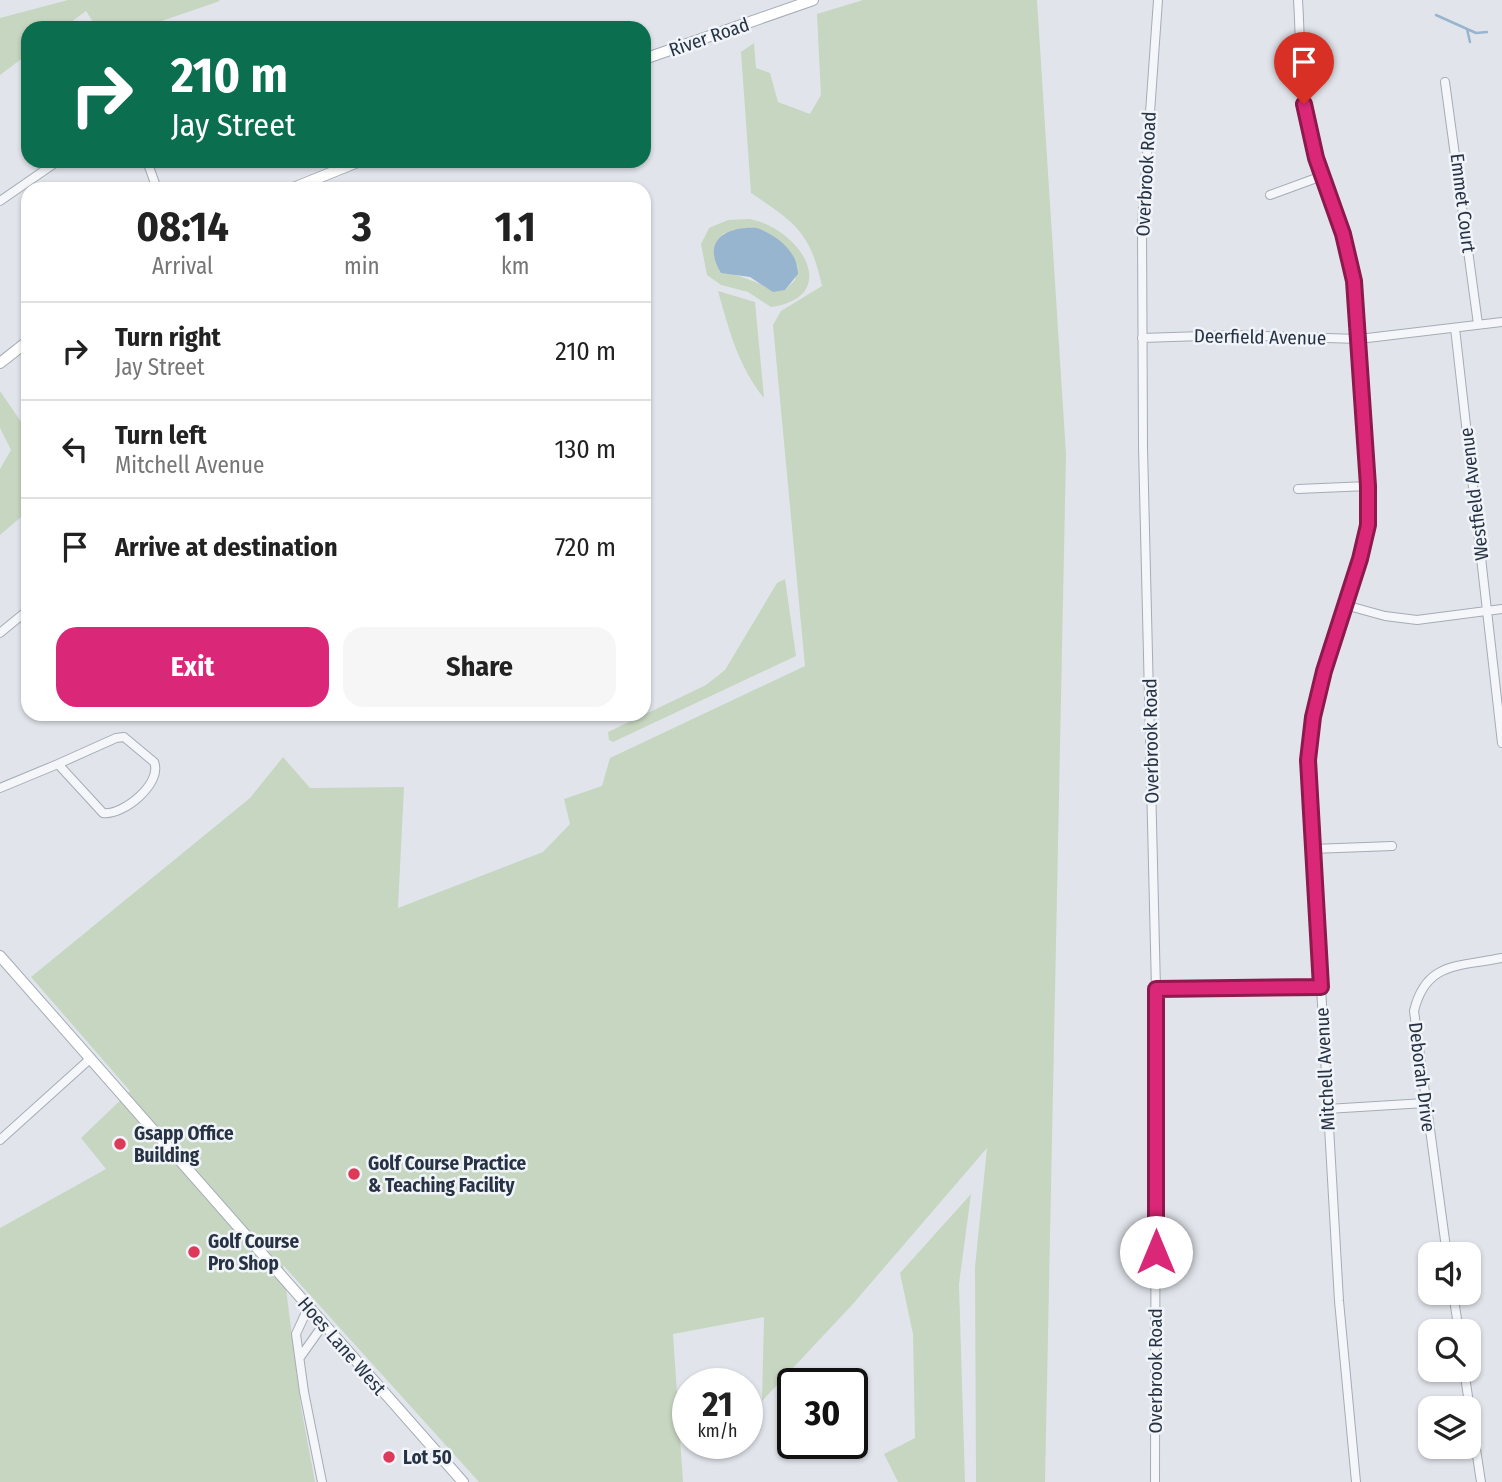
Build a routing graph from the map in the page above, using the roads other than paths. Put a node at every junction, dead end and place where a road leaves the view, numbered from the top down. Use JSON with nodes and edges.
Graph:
{"nodes":[{"id":1,"x":813,"y":0,"type":"edge"},
{"id":2,"x":1158,"y":0,"type":"edge"},
{"id":3,"x":1298,"y":0,"type":"edge"},
{"id":4,"x":651,"y":57,"type":"edge"},
{"id":5,"x":1445,"y":82,"type":"dead end"},
{"id":6,"x":48,"y":168,"type":"edge"},
{"id":7,"x":343,"y":168,"type":"edge"},
{"id":8,"x":1322,"y":176,"type":"junction"},
{"id":9,"x":28,"y":182,"type":"edge"},
{"id":10,"x":308,"y":182,"type":"edge"},
{"id":11,"x":21,"y":187,"type":"edge"},
{"id":12,"x":1270,"y":195,"type":"dead end"},
{"id":13,"x":0,"y":201,"type":"edge"},
{"id":14,"x":1502,"y":322,"type":"edge"},
{"id":15,"x":1478,"y":324,"type":"junction"},
{"id":16,"x":1455,"y":328,"type":"junction"},
{"id":17,"x":1142,"y":338,"type":"junction"},
{"id":18,"x":1359,"y":339,"type":"junction"},
{"id":19,"x":21,"y":346,"type":"edge"},
{"id":20,"x":0,"y":363,"type":"edge"},
{"id":21,"x":1368,"y":486,"type":"junction"},
{"id":22,"x":1298,"y":489,"type":"dead end"},
{"id":23,"x":1345,"y":605,"type":"junction"},
{"id":24,"x":1502,"y":609,"type":"edge"},
{"id":25,"x":1488,"y":611,"type":"junction"},
{"id":26,"x":21,"y":616,"type":"edge"},
{"id":27,"x":0,"y":633,"type":"edge"},
{"id":28,"x":1502,"y":743,"type":"edge"},
{"id":29,"x":58,"y":764,"type":"junction"},
{"id":30,"x":0,"y":788,"type":"edge"},
{"id":31,"x":1392,"y":846,"type":"dead end"},
{"id":32,"x":1312,"y":849,"type":"junction"},
{"id":33,"x":0,"y":956,"type":"edge"},
{"id":34,"x":1502,"y":958,"type":"edge"},
{"id":35,"x":1321,"y":987,"type":"junction"},
{"id":36,"x":1156,"y":989,"type":"junction"},
{"id":37,"x":90,"y":1058,"type":"junction"},
{"id":38,"x":1425,"y":1103,"type":"junction"},
{"id":39,"x":1327,"y":1110,"type":"junction"},
{"id":40,"x":0,"y":1140,"type":"edge"},
{"id":41,"x":1445,"y":1242,"type":"edge"},
{"id":42,"x":308,"y":1308,"type":"junction"},
{"id":43,"x":323,"y":1325,"type":"junction"},
{"id":44,"x":301,"y":1356,"type":"junction"},
{"id":45,"x":1466,"y":1382,"type":"edge"},
{"id":46,"x":322,"y":1482,"type":"edge"},
{"id":47,"x":463,"y":1482,"type":"edge"},
{"id":48,"x":1155,"y":1482,"type":"edge"},
{"id":49,"x":1356,"y":1482,"type":"edge"},
{"id":50,"x":1481,"y":1482,"type":"edge"}],
"edges":[{"from":1,"to":4,"type":"street","name":"River Road"},
{"from":2,"to":17,"type":"street","name":"Overbrook Road"},
{"from":3,"to":8,"type":"street","name":"Mitchell Avenue"},
{"from":5,"to":15,"type":"street","name":"Emmet Court"},
{"from":6,"to":9,"type":"street"},
{"from":7,"to":10,"type":"street"},
{"from":8,"to":12,"type":"street"},
{"from":8,"to":18,"type":"street","name":"Mitchell Avenue"},
{"from":11,"to":13,"type":"street"},
{"from":14,"to":15,"type":"street","name":"Deerfield Avenue"},
{"from":15,"to":16,"type":"street","name":"Deerfield Avenue"},
{"from":16,"to":18,"type":"street","name":"Deerfield Avenue"},
{"from":16,"to":25,"type":"street","name":"Westfield Avenue"},
{"from":17,"to":18,"type":"street","name":"Deerfield Avenue"},
{"from":17,"to":36,"type":"street","name":"Overbrook Road"},
{"from":18,"to":21,"type":"street","name":"Mitchell Avenue"},
{"from":19,"to":20,"type":"street"},
{"from":21,"to":22,"type":"street"},
{"from":21,"to":23,"type":"street","name":"Mitchell Avenue"},
{"from":23,"to":25,"type":"street"},
{"from":23,"to":32,"type":"street","name":"Mitchell Avenue"},
{"from":24,"to":25,"type":"street"},
{"from":25,"to":28,"type":"street","name":"Westfield Avenue"},
{"from":26,"to":27,"type":"street"},
{"from":29,"to":29,"type":"street"},
{"from":29,"to":30,"type":"street"},
{"from":31,"to":32,"type":"street"},
{"from":32,"to":35,"type":"street","name":"Mitchell Avenue"},
{"from":33,"to":37,"type":"street","name":"Hoes Lane West"},
{"from":34,"to":38,"type":"street","name":"Deborah Drive"},
{"from":35,"to":36,"type":"street"},
{"from":35,"to":39,"type":"street","name":"Mitchell Avenue"},
{"from":36,"to":48,"type":"street","name":"Overbrook Road"},
{"from":37,"to":40,"type":"street"},
{"from":37,"to":42,"type":"street","name":"Hoes Lane West"},
{"from":38,"to":39,"type":"street"},
{"from":38,"to":41,"type":"street","name":"Deborah Drive"},
{"from":39,"to":49,"type":"street","name":"Mitchell Avenue"},
{"from":42,"to":43,"type":"street","name":"Hoes Lane West"},
{"from":42,"to":44,"type":"street"},
{"from":43,"to":44,"type":"street"},
{"from":43,"to":47,"type":"street","name":"Hoes Lane West"},
{"from":44,"to":46,"type":"street"},
{"from":45,"to":50,"type":"street"}]}
